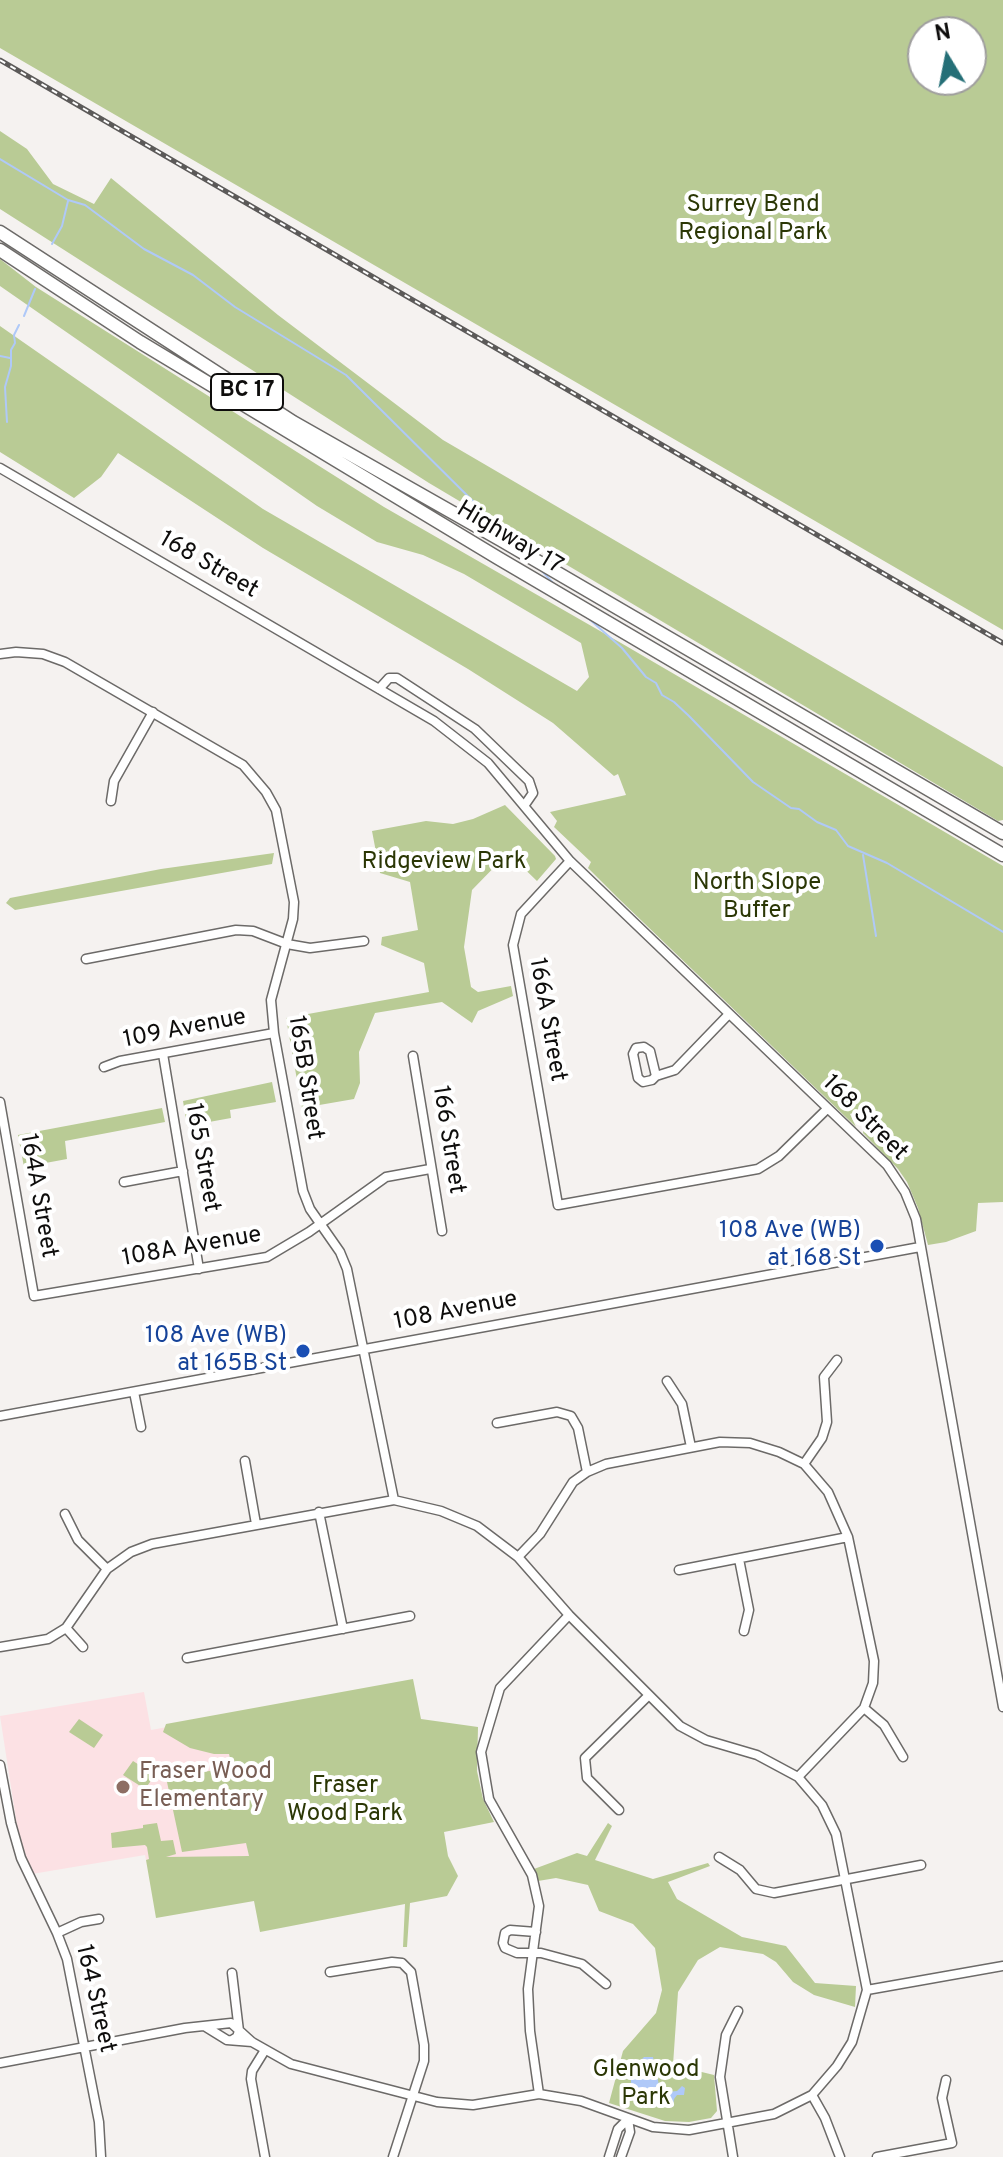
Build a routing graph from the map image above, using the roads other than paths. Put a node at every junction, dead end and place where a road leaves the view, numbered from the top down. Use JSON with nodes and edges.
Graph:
{"nodes":[{"id":1,"x":0,"y":232,"type":"edge"},
{"id":2,"x":0,"y":250,"type":"edge"},
{"id":3,"x":0,"y":468,"type":"edge"},
{"id":4,"x":0,"y":654,"type":"edge"},
{"id":5,"x":379,"y":689,"type":"junction"},
{"id":6,"x":153,"y":712,"type":"junction"},
{"id":7,"x":111,"y":801,"type":"dead end"},
{"id":8,"x":524,"y":806,"type":"junction"},
{"id":9,"x":1003,"y":833,"type":"edge"},
{"id":10,"x":1003,"y":855,"type":"edge"},
{"id":11,"x":570,"y":861,"type":"junction"},
{"id":12,"x":364,"y":941,"type":"dead end"},
{"id":13,"x":287,"y":944,"type":"junction"},
{"id":14,"x":86,"y":959,"type":"dead end"},
{"id":15,"x":729,"y":1014,"type":"junction"},
{"id":16,"x":274,"y":1033,"type":"junction"},
{"id":17,"x":163,"y":1054,"type":"junction"},
{"id":18,"x":413,"y":1056,"type":"dead end"},
{"id":19,"x":104,"y":1067,"type":"dead end"},
{"id":20,"x":656,"y":1076,"type":"dead end"},
{"id":21,"x":0,"y":1102,"type":"edge"},
{"id":22,"x":827,"y":1109,"type":"junction"},
{"id":23,"x":11,"y":1159,"type":"junction"},
{"id":24,"x":0,"y":1161,"type":"edge"},
{"id":25,"x":430,"y":1169,"type":"junction"},
{"id":26,"x":183,"y":1171,"type":"junction"},
{"id":27,"x":124,"y":1182,"type":"dead end"},
{"id":28,"x":319,"y":1224,"type":"junction"},
{"id":29,"x":442,"y":1231,"type":"dead end"},
{"id":30,"x":920,"y":1247,"type":"junction"},
{"id":31,"x":199,"y":1269,"type":"junction"},
{"id":32,"x":34,"y":1296,"type":"joint"},
{"id":33,"x":364,"y":1350,"type":"junction"},
{"id":34,"x":837,"y":1360,"type":"dead end"},
{"id":35,"x":667,"y":1381,"type":"dead end"},
{"id":36,"x":134,"y":1392,"type":"junction"},
{"id":37,"x":0,"y":1416,"type":"edge"},
{"id":38,"x":497,"y":1423,"type":"dead end"},
{"id":39,"x":141,"y":1427,"type":"dead end"},
{"id":40,"x":691,"y":1447,"type":"junction"},
{"id":41,"x":245,"y":1461,"type":"dead end"},
{"id":42,"x":804,"y":1464,"type":"junction"},
{"id":43,"x":587,"y":1472,"type":"junction"},
{"id":44,"x":394,"y":1500,"type":"junction"},
{"id":45,"x":319,"y":1512,"type":"junction"},
{"id":46,"x":65,"y":1514,"type":"dead end"},
{"id":47,"x":256,"y":1524,"type":"junction"},
{"id":48,"x":848,"y":1537,"type":"junction"},
{"id":49,"x":518,"y":1557,"type":"junction"},
{"id":50,"x":739,"y":1559,"type":"junction"},
{"id":51,"x":107,"y":1569,"type":"junction"},
{"id":52,"x":679,"y":1570,"type":"dead end"},
{"id":53,"x":569,"y":1615,"type":"junction"},
{"id":54,"x":410,"y":1616,"type":"dead end"},
{"id":55,"x":66,"y":1628,"type":"junction"},
{"id":56,"x":343,"y":1629,"type":"junction"},
{"id":57,"x":744,"y":1631,"type":"dead end"},
{"id":58,"x":0,"y":1647,"type":"edge"},
{"id":59,"x":83,"y":1647,"type":"dead end"},
{"id":60,"x":187,"y":1658,"type":"dead end"},
{"id":61,"x":649,"y":1695,"type":"junction"},
{"id":62,"x":1003,"y":1707,"type":"edge"},
{"id":63,"x":864,"y":1708,"type":"junction"},
{"id":64,"x":903,"y":1757,"type":"dead end"},
{"id":65,"x":0,"y":1765,"type":"edge"},
{"id":66,"x":798,"y":1777,"type":"junction"},
{"id":67,"x":619,"y":1810,"type":"dead end"},
{"id":68,"x":719,"y":1857,"type":"dead end"},
{"id":69,"x":921,"y":1865,"type":"dead end"},
{"id":70,"x":846,"y":1879,"type":"junction"},
{"id":71,"x":99,"y":1919,"type":"dead end"},
{"id":72,"x":536,"y":1932,"type":"junction"},
{"id":73,"x":57,"y":1933,"type":"junction"},
{"id":74,"x":533,"y":1954,"type":"junction"},
{"id":75,"x":1003,"y":1966,"type":"edge"},
{"id":76,"x":330,"y":1972,"type":"dead end"},
{"id":77,"x":232,"y":1973,"type":"dead end"},
{"id":78,"x":606,"y":1984,"type":"dead end"},
{"id":79,"x":867,"y":1990,"type":"junction"},
{"id":80,"x":237,"y":2010,"type":"junction"},
{"id":81,"x":738,"y":2011,"type":"dead end"},
{"id":82,"x":225,"y":2024,"type":"junction"},
{"id":83,"x":206,"y":2027,"type":"junction"},
{"id":84,"x":238,"y":2028,"type":"junction"},
{"id":85,"x":223,"y":2036,"type":"junction"},
{"id":86,"x":232,"y":2040,"type":"junction"},
{"id":87,"x":252,"y":2042,"type":"junction"},
{"id":88,"x":85,"y":2047,"type":"junction"},
{"id":89,"x":265,"y":2050,"type":"junction"},
{"id":90,"x":0,"y":2063,"type":"edge"},
{"id":91,"x":946,"y":2080,"type":"dead end"},
{"id":92,"x":539,"y":2094,"type":"junction"},
{"id":93,"x":413,"y":2095,"type":"junction"},
{"id":94,"x":812,"y":2095,"type":"junction"},
{"id":95,"x":628,"y":2119,"type":"junction"},
{"id":96,"x":727,"y":2124,"type":"junction"},
{"id":97,"x":101,"y":2157,"type":"edge"},
{"id":98,"x":265,"y":2157,"type":"edge"},
{"id":99,"x":393,"y":2157,"type":"edge"},
{"id":100,"x":609,"y":2157,"type":"edge"},
{"id":101,"x":621,"y":2157,"type":"edge"},
{"id":102,"x":733,"y":2157,"type":"edge"},
{"id":103,"x":840,"y":2157,"type":"edge"},
{"id":104,"x":877,"y":2157,"type":"edge"}],
"edges":[{"from":1,"to":9,"type":"highway","name":"Highway 17","number":"BC 17"},
{"from":2,"to":10,"type":"highway","name":"Highway 17","number":"BC 17"},
{"from":3,"to":5,"type":"street","name":"168 Street"},
{"from":4,"to":6,"type":"street","name":"165B Street"},
{"from":5,"to":8,"type":"street","name":"168 Street"},
{"from":5,"to":8,"type":"street"},
{"from":6,"to":7,"type":"street"},
{"from":6,"to":13,"type":"street","name":"165B Street"},
{"from":8,"to":11,"type":"street","name":"168 Street"},
{"from":11,"to":15,"type":"street","name":"168 Street"},
{"from":11,"to":22,"type":"street","name":"166A Street"},
{"from":12,"to":13,"type":"street"},
{"from":13,"to":14,"type":"street"},
{"from":13,"to":16,"type":"street","name":"165B Street"},
{"from":15,"to":20,"type":"street"},
{"from":15,"to":22,"type":"street","name":"168 Street"},
{"from":16,"to":17,"type":"street","name":"109 Avenue"},
{"from":16,"to":28,"type":"street","name":"165B Street"},
{"from":17,"to":19,"type":"street","name":"109 Avenue"},
{"from":17,"to":26,"type":"street","name":"165 Street"},
{"from":18,"to":25,"type":"street","name":"166 Street"},
{"from":21,"to":23,"type":"street","name":"164A Street"},
{"from":22,"to":30,"type":"street","name":"168 Street"},
{"from":23,"to":24,"type":"street"},
{"from":23,"to":32,"type":"street","name":"164A Street"},
{"from":25,"to":28,"type":"street","name":"108A Avenue"},
{"from":25,"to":29,"type":"street","name":"166 Street"},
{"from":26,"to":27,"type":"street"},
{"from":26,"to":31,"type":"street","name":"165 Street"},
{"from":28,"to":31,"type":"street","name":"108A Avenue"},
{"from":28,"to":33,"type":"street","name":"165B Street"},
{"from":30,"to":33,"type":"street","name":"108 Avenue"},
{"from":30,"to":62,"type":"street","name":"168 Street"},
{"from":31,"to":32,"type":"street","name":"108A Avenue"},
{"from":33,"to":36,"type":"street","name":"108 Avenue"},
{"from":33,"to":44,"type":"street","name":"165B Street"},
{"from":34,"to":42,"type":"street"},
{"from":35,"to":40,"type":"street"},
{"from":36,"to":37,"type":"street","name":"108 Avenue"},
{"from":36,"to":39,"type":"street"},
{"from":38,"to":43,"type":"street"},
{"from":40,"to":42,"type":"street"},
{"from":40,"to":43,"type":"street"},
{"from":41,"to":47,"type":"street"},
{"from":42,"to":48,"type":"street"},
{"from":43,"to":49,"type":"street"},
{"from":44,"to":45,"type":"street"},
{"from":44,"to":49,"type":"street"},
{"from":45,"to":47,"type":"street"},
{"from":45,"to":56,"type":"street"},
{"from":46,"to":51,"type":"street"},
{"from":47,"to":51,"type":"street"},
{"from":48,"to":50,"type":"street"},
{"from":48,"to":63,"type":"street"},
{"from":49,"to":53,"type":"street"},
{"from":50,"to":52,"type":"street"},
{"from":50,"to":57,"type":"street"},
{"from":51,"to":55,"type":"street"},
{"from":53,"to":61,"type":"street"},
{"from":53,"to":72,"type":"street"},
{"from":54,"to":56,"type":"street"},
{"from":55,"to":58,"type":"street"},
{"from":55,"to":59,"type":"street"},
{"from":56,"to":60,"type":"street"},
{"from":61,"to":66,"type":"street"},
{"from":61,"to":67,"type":"street"},
{"from":63,"to":64,"type":"street"},
{"from":63,"to":66,"type":"street"},
{"from":65,"to":73,"type":"street","name":"164 Street"},
{"from":66,"to":70,"type":"street"},
{"from":68,"to":70,"type":"street"},
{"from":69,"to":70,"type":"street"},
{"from":70,"to":79,"type":"street"},
{"from":71,"to":73,"type":"street"},
{"from":72,"to":74,"type":"street"},
{"from":72,"to":74,"type":"street"},
{"from":73,"to":88,"type":"street","name":"164 Street"},
{"from":74,"to":78,"type":"street"},
{"from":74,"to":92,"type":"street"},
{"from":75,"to":79,"type":"street"},
{"from":76,"to":93,"type":"street"},
{"from":77,"to":80,"type":"street"},
{"from":79,"to":94,"type":"street"},
{"from":80,"to":82,"type":"street"},
{"from":80,"to":84,"type":"street"},
{"from":81,"to":96,"type":"street"},
{"from":82,"to":83,"type":"street"},
{"from":82,"to":84,"type":"street"},
{"from":82,"to":85,"type":"street"},
{"from":83,"to":85,"type":"street"},
{"from":83,"to":88,"type":"street"},
{"from":84,"to":86,"type":"street"},
{"from":84,"to":87,"type":"street"},
{"from":85,"to":86,"type":"street"},
{"from":86,"to":87,"type":"street"},
{"from":87,"to":89,"type":"street"},
{"from":88,"to":90,"type":"street"},
{"from":88,"to":97,"type":"street","name":"164 Street"},
{"from":89,"to":93,"type":"street"},
{"from":89,"to":98,"type":"street"},
{"from":91,"to":104,"type":"street"},
{"from":92,"to":93,"type":"street"},
{"from":92,"to":95,"type":"street"},
{"from":93,"to":99,"type":"street"},
{"from":94,"to":96,"type":"street"},
{"from":94,"to":103,"type":"street"},
{"from":95,"to":96,"type":"street"},
{"from":95,"to":100,"type":"street"},
{"from":95,"to":101,"type":"street"},
{"from":96,"to":102,"type":"street"}]}
